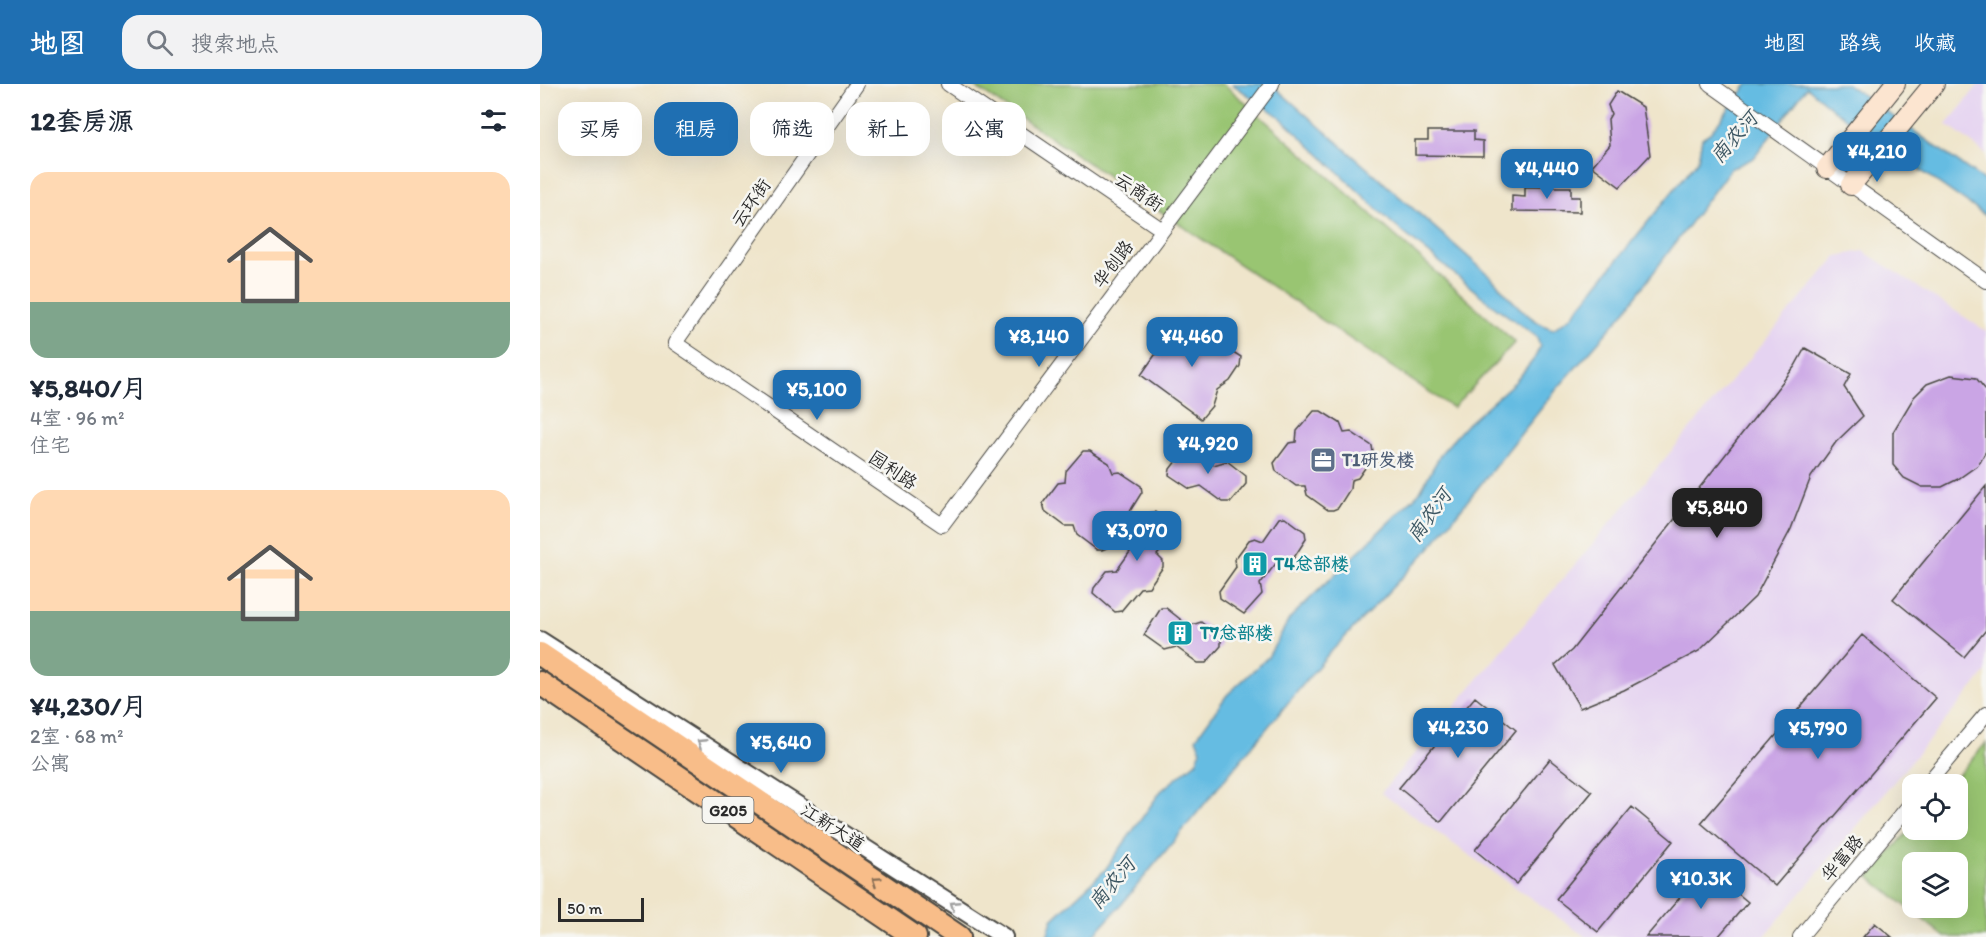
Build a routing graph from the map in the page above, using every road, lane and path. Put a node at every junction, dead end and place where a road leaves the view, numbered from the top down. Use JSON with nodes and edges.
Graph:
{"nodes":[{"id":1,"x":857,"y":84,"type":"edge"},
{"id":2,"x":948,"y":84,"type":"edge"},
{"id":3,"x":1272,"y":84,"type":"edge"},
{"id":4,"x":1710,"y":84,"type":"edge"},
{"id":5,"x":1934,"y":84,"type":"edge"},
{"id":6,"x":1890,"y":89,"type":"edge"},
{"id":7,"x":1827,"y":168,"type":"junction"},
{"id":8,"x":1851,"y":185,"type":"junction"},
{"id":9,"x":1161,"y":229,"type":"junction"},
{"id":10,"x":1986,"y":281,"type":"edge"},
{"id":11,"x":675,"y":343,"type":"joint"},
{"id":12,"x":942,"y":525,"type":"joint"},
{"id":13,"x":540,"y":640,"type":"edge"},
{"id":14,"x":540,"y":654,"type":"edge"},
{"id":15,"x":540,"y":683,"type":"edge"},
{"id":16,"x":540,"y":696,"type":"edge"},
{"id":17,"x":1986,"y":714,"type":"edge"},
{"id":18,"x":1936,"y":774,"type":"edge"},
{"id":19,"x":1902,"y":814,"type":"edge"},
{"id":20,"x":895,"y":937,"type":"edge"},
{"id":21,"x":915,"y":937,"type":"edge"},
{"id":22,"x":959,"y":937,"type":"edge"},
{"id":23,"x":1004,"y":937,"type":"edge"},
{"id":24,"x":1800,"y":937,"type":"edge"}],
"edges":[{"from":1,"to":11,"type":"street","name":"云环街"},
{"from":2,"to":9,"type":"street","name":"云商街"},
{"from":3,"to":9,"type":"street","name":"华创路"},
{"from":4,"to":7,"type":"street"},
{"from":5,"to":8,"type":"main road"},
{"from":6,"to":7,"type":"main road"},
{"from":7,"to":8,"type":"street"},
{"from":8,"to":10,"type":"street"},
{"from":9,"to":12,"type":"street","name":"华创路"},
{"from":11,"to":12,"type":"street","name":"园利路"},
{"from":23,"to":13,"type":"street","name":"江新大道","one_way":true},
{"from":22,"to":14,"type":"highway","name":"江新大道","number":"G205","one_way":true},
{"from":15,"to":21,"type":"highway","number":"G205"},
{"from":16,"to":20,"type":"street"},
{"from":17,"to":18,"type":"street"},
{"from":19,"to":24,"type":"street","name":"华富路"}]}
